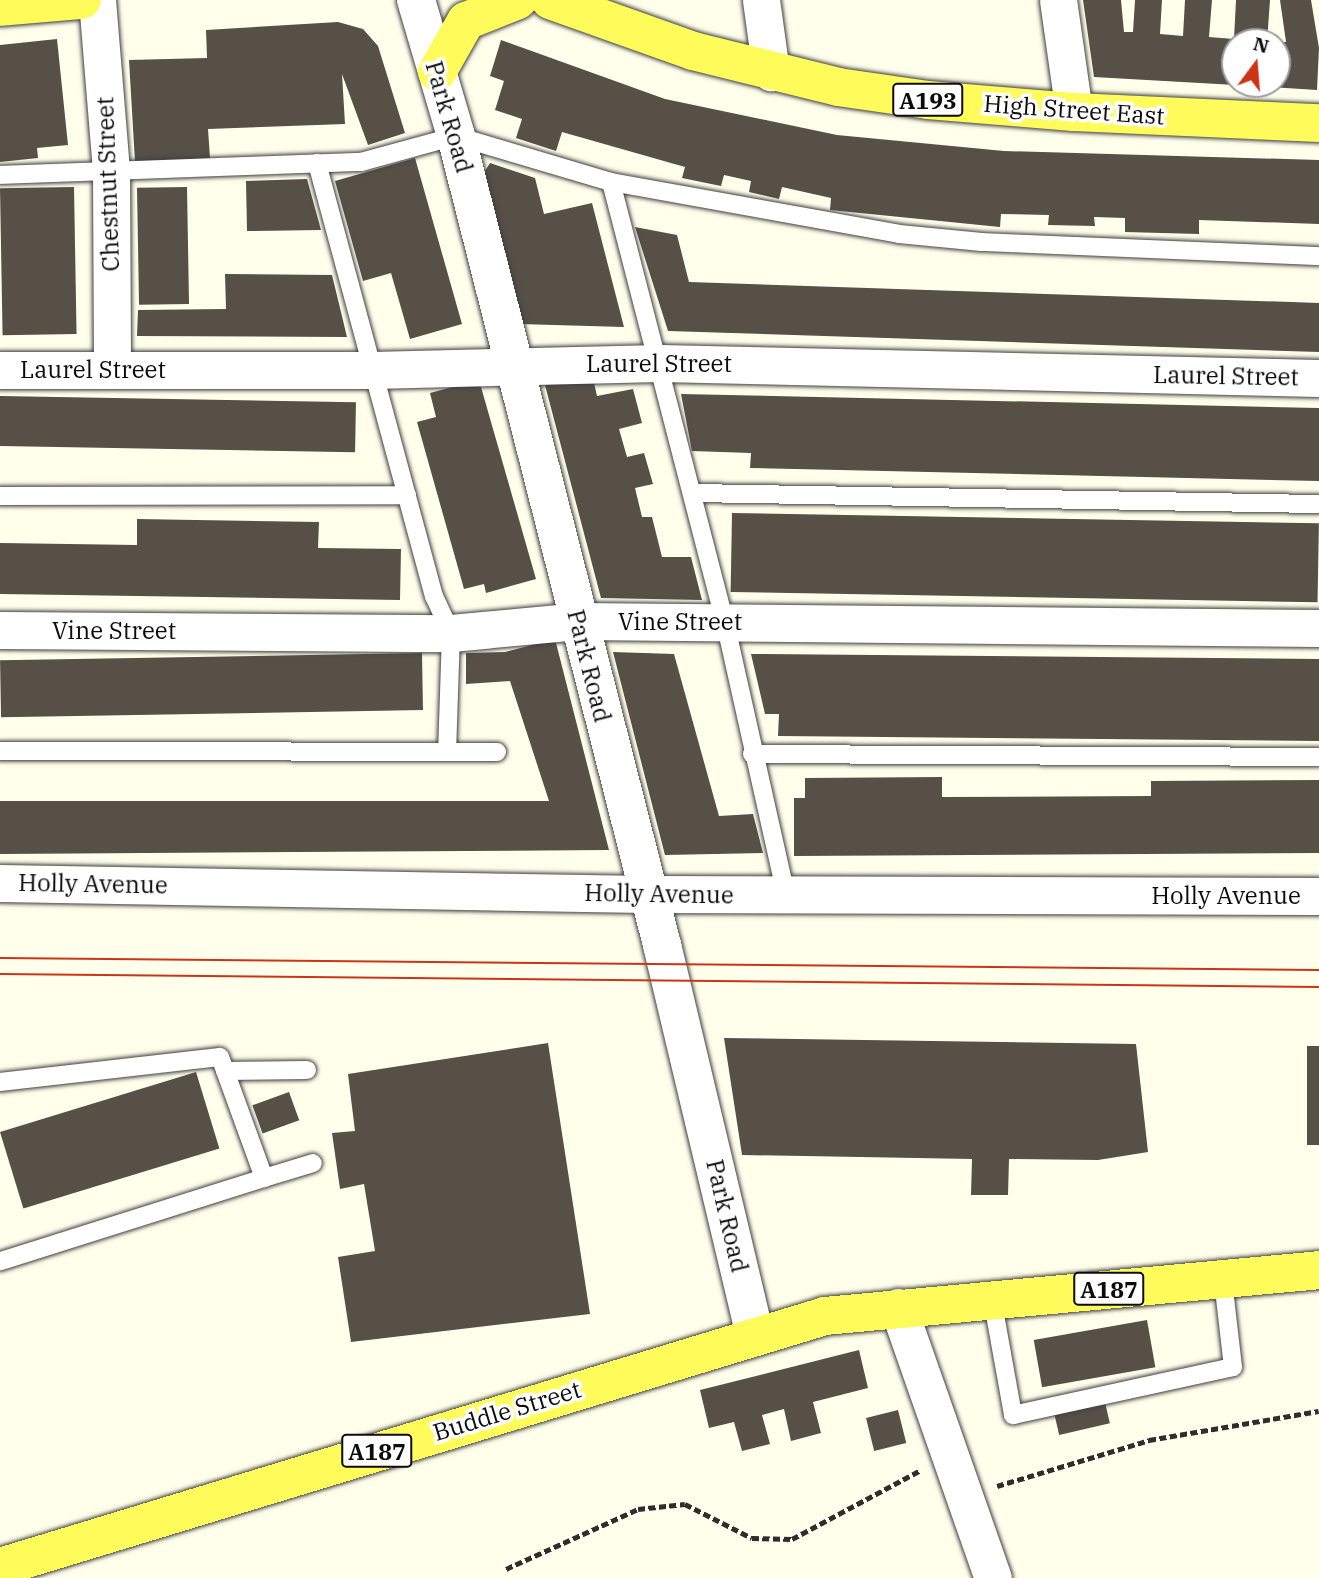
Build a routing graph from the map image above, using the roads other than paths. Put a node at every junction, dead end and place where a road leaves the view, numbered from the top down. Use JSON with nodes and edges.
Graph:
{"nodes":[{"id":1,"x":82,"y":0,"type":"edge"},
{"id":2,"x":97,"y":0,"type":"edge"},
{"id":3,"x":416,"y":0,"type":"edge"},
{"id":4,"x":518,"y":0,"type":"edge"},
{"id":5,"x":550,"y":0,"type":"edge"},
{"id":6,"x":761,"y":0,"type":"edge"},
{"id":7,"x":1058,"y":0,"type":"edge"},
{"id":8,"x":0,"y":7,"type":"edge"},
{"id":9,"x":437,"y":72,"type":"junction"},
{"id":10,"x":771,"y":72,"type":"junction"},
{"id":11,"x":1073,"y":112,"type":"junction"},
{"id":12,"x":1319,"y":123,"type":"edge"},
{"id":13,"x":456,"y":136,"type":"junction"},
{"id":14,"x":317,"y":163,"type":"junction"},
{"id":15,"x":111,"y":171,"type":"junction"},
{"id":16,"x":0,"y":175,"type":"edge"},
{"id":17,"x":611,"y":181,"type":"junction"},
{"id":18,"x":1319,"y":256,"type":"edge"},
{"id":19,"x":660,"y":363,"type":"junction"},
{"id":20,"x":513,"y":364,"type":"junction"},
{"id":21,"x":112,"y":369,"type":"junction"},
{"id":22,"x":0,"y":370,"type":"edge"},
{"id":23,"x":372,"y":370,"type":"junction"},
{"id":24,"x":1319,"y":378,"type":"edge"},
{"id":25,"x":693,"y":493,"type":"junction"},
{"id":26,"x":407,"y":495,"type":"junction"},
{"id":27,"x":0,"y":496,"type":"edge"},
{"id":28,"x":1319,"y":504,"type":"edge"},
{"id":29,"x":577,"y":621,"type":"junction"},
{"id":30,"x":725,"y":622,"type":"junction"},
{"id":31,"x":1319,"y":628,"type":"edge"},
{"id":32,"x":0,"y":630,"type":"edge"},
{"id":33,"x":451,"y":633,"type":"junction"},
{"id":34,"x":0,"y":751,"type":"edge"},
{"id":35,"x":447,"y":752,"type":"junction"},
{"id":36,"x":497,"y":752,"type":"dead end"},
{"id":37,"x":752,"y":754,"type":"junction"},
{"id":38,"x":1319,"y":757,"type":"edge"},
{"id":39,"x":0,"y":883,"type":"edge"},
{"id":40,"x":646,"y":894,"type":"junction"},
{"id":41,"x":786,"y":895,"type":"junction"},
{"id":42,"x":1319,"y":896,"type":"edge"},
{"id":43,"x":307,"y":1070,"type":"dead end"},
{"id":44,"x":225,"y":1071,"type":"junction"},
{"id":45,"x":0,"y":1082,"type":"edge"},
{"id":46,"x":313,"y":1163,"type":"dead end"},
{"id":47,"x":264,"y":1178,"type":"junction"},
{"id":48,"x":0,"y":1261,"type":"edge"},
{"id":49,"x":1319,"y":1270,"type":"edge"},
{"id":50,"x":1223,"y":1281,"type":"junction"},
{"id":51,"x":992,"y":1298,"type":"junction"},
{"id":52,"x":898,"y":1307,"type":"junction"},
{"id":53,"x":755,"y":1335,"type":"junction"},
{"id":54,"x":0,"y":1567,"type":"edge"},
{"id":55,"x":993,"y":1578,"type":"edge"}],
"edges":[{"from":1,"to":8,"type":"main road"},
{"from":2,"to":15,"type":"street","name":"Chestnut Street"},
{"from":3,"to":9,"type":"street","name":"Park Road"},
{"from":4,"to":9,"type":"main road"},
{"from":5,"to":10,"type":"main road","name":"High Street East","number":"A193"},
{"from":6,"to":10,"type":"street"},
{"from":7,"to":11,"type":"street"},
{"from":9,"to":13,"type":"street","name":"Park Road"},
{"from":10,"to":11,"type":"main road","name":"High Street East","number":"A193"},
{"from":11,"to":12,"type":"main road","name":"High Street East","number":"A193"},
{"from":13,"to":14,"type":"lane"},
{"from":13,"to":17,"type":"lane"},
{"from":13,"to":20,"type":"street","name":"Park Road"},
{"from":14,"to":15,"type":"lane"},
{"from":14,"to":23,"type":"lane"},
{"from":15,"to":16,"type":"lane"},
{"from":15,"to":21,"type":"street","name":"Chestnut Street"},
{"from":17,"to":18,"type":"lane"},
{"from":17,"to":19,"type":"lane"},
{"from":19,"to":20,"type":"street","name":"Laurel Street"},
{"from":19,"to":24,"type":"street","name":"Laurel Street"},
{"from":19,"to":25,"type":"lane"},
{"from":20,"to":23,"type":"street","name":"Laurel Street"},
{"from":20,"to":29,"type":"street","name":"Park Road"},
{"from":21,"to":22,"type":"street","name":"Laurel Street"},
{"from":21,"to":23,"type":"street","name":"Laurel Street"},
{"from":23,"to":26,"type":"lane"},
{"from":25,"to":28,"type":"lane"},
{"from":25,"to":30,"type":"lane"},
{"from":26,"to":27,"type":"lane"},
{"from":26,"to":33,"type":"lane"},
{"from":29,"to":30,"type":"street","name":"Vine Street"},
{"from":29,"to":33,"type":"street","name":"Vine Street"},
{"from":29,"to":40,"type":"street","name":"Park Road"},
{"from":30,"to":31,"type":"street","name":"Vine Street"},
{"from":30,"to":37,"type":"lane"},
{"from":32,"to":33,"type":"street","name":"Vine Street"},
{"from":33,"to":35,"type":"lane"},
{"from":34,"to":35,"type":"lane"},
{"from":35,"to":36,"type":"lane"},
{"from":37,"to":38,"type":"lane"},
{"from":37,"to":41,"type":"lane"},
{"from":39,"to":40,"type":"street","name":"Holly Avenue"},
{"from":40,"to":41,"type":"street","name":"Holly Avenue"},
{"from":40,"to":53,"type":"street","name":"Park Road"},
{"from":41,"to":42,"type":"street","name":"Holly Avenue"},
{"from":43,"to":44,"type":"lane"},
{"from":44,"to":45,"type":"lane"},
{"from":44,"to":47,"type":"lane"},
{"from":46,"to":47,"type":"lane"},
{"from":47,"to":48,"type":"lane"},
{"from":49,"to":50,"type":"main road","number":"A187"},
{"from":50,"to":51,"type":"main road","number":"A187"},
{"from":50,"to":51,"type":"lane"},
{"from":51,"to":52,"type":"main road","number":"A187"},
{"from":52,"to":53,"type":"main road","name":"Buddle Street","number":"A187"},
{"from":52,"to":55,"type":"street"},
{"from":53,"to":54,"type":"main road","name":"Buddle Street","number":"A187"}]}
